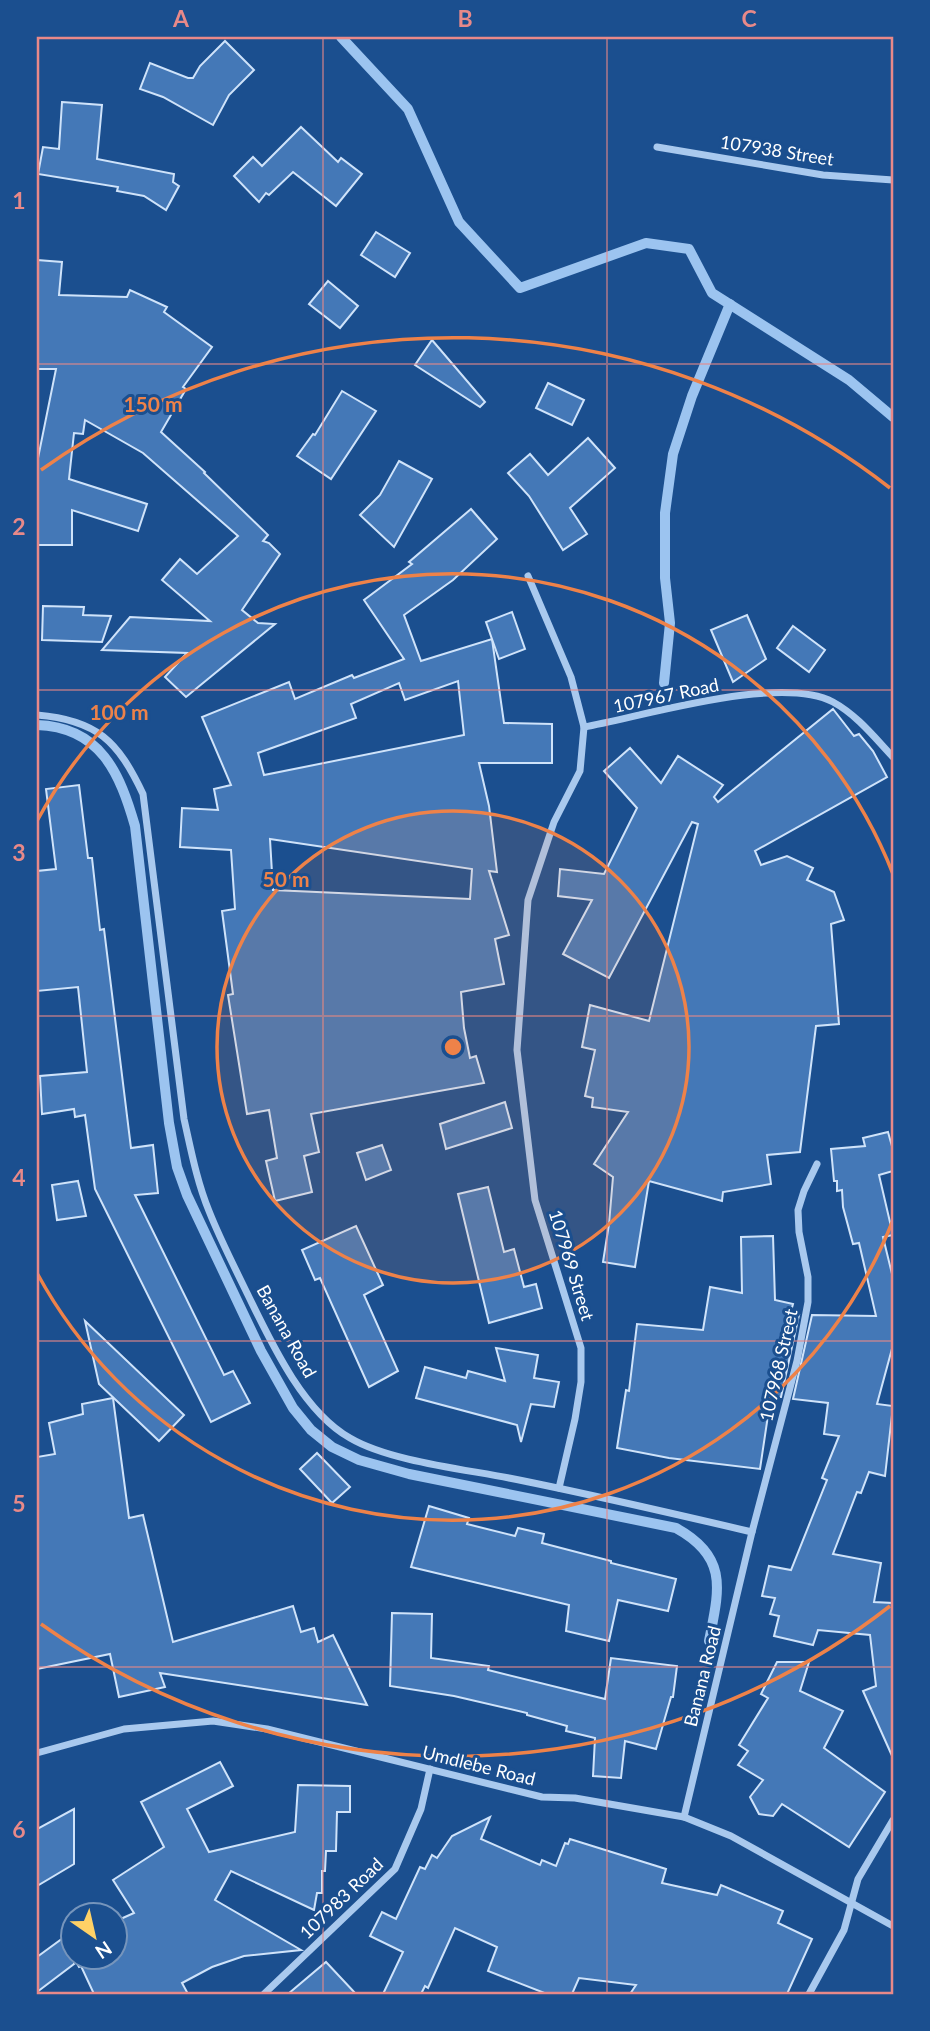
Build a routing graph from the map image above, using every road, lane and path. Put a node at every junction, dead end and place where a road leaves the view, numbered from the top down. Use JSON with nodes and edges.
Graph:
{"nodes":[{"id":1,"x":657,"y":147,"type":"dead end"},
{"id":2,"x":893,"y":180,"type":"edge"},
{"id":3,"x":528,"y":576,"type":"dead end"},
{"id":4,"x":37,"y":715,"type":"edge"},
{"id":5,"x":584,"y":727,"type":"junction"},
{"id":6,"x":893,"y":757,"type":"edge"},
{"id":7,"x":817,"y":1164,"type":"dead end"},
{"id":8,"x":559,"y":1488,"type":"junction"},
{"id":9,"x":752,"y":1532,"type":"junction"},
{"id":10,"x":37,"y":1753,"type":"edge"},
{"id":11,"x":430,"y":1769,"type":"junction"},
{"id":12,"x":684,"y":1817,"type":"junction"},
{"id":13,"x":893,"y":1820,"type":"edge"},
{"id":14,"x":853,"y":1902,"type":"junction"},
{"id":15,"x":893,"y":1926,"type":"edge"},
{"id":16,"x":264,"y":1994,"type":"edge"},
{"id":17,"x":810,"y":1994,"type":"edge"}],
"edges":[{"from":1,"to":2,"type":"street","name":"107938 Street"},
{"from":3,"to":5,"type":"street"},
{"from":4,"to":8,"type":"street","name":"Banana Road"},
{"from":5,"to":6,"type":"street","name":"107967 Road"},
{"from":5,"to":8,"type":"street","name":"107969 Street"},
{"from":7,"to":9,"type":"street","name":"107968 Street"},
{"from":8,"to":9,"type":"street","name":"Banana Road"},
{"from":9,"to":12,"type":"street","name":"Banana Road"},
{"from":10,"to":11,"type":"street","name":"Umdlebe Road"},
{"from":11,"to":12,"type":"street","name":"Umdlebe Road"},
{"from":11,"to":16,"type":"street","name":"107983 Road"},
{"from":12,"to":14,"type":"street","name":"Umdlebe Road"},
{"from":13,"to":14,"type":"street"},
{"from":14,"to":15,"type":"street","name":"Umdlebe Road"},
{"from":14,"to":17,"type":"street"}]}
